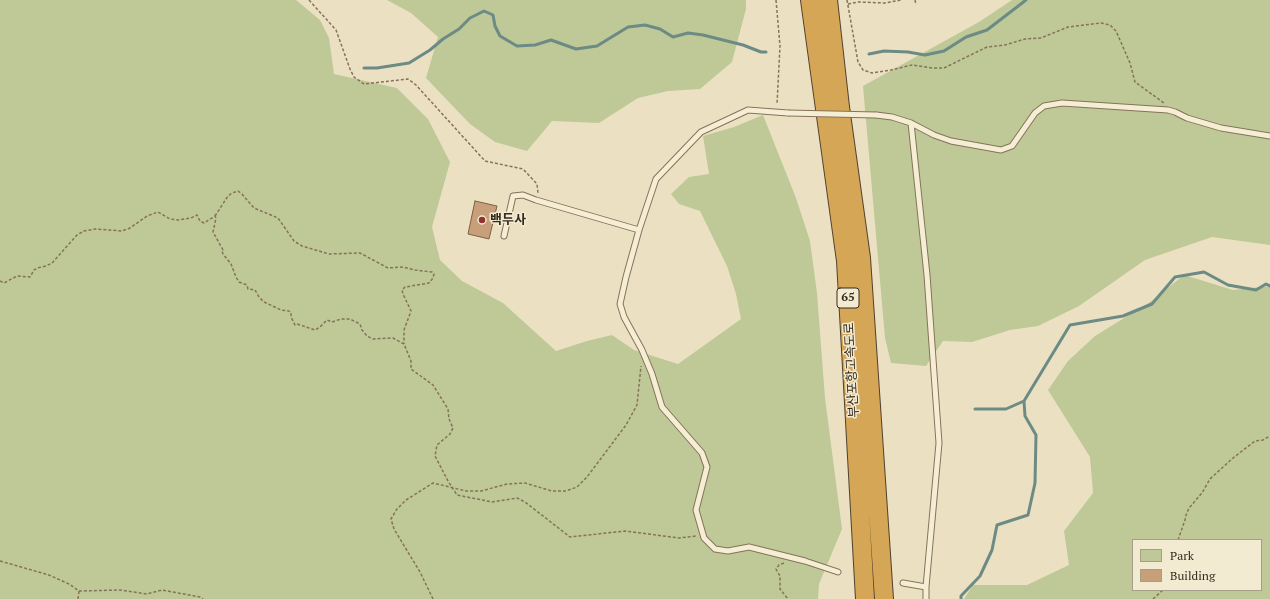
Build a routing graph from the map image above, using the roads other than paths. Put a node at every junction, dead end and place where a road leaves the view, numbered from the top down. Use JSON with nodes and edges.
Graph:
{"nodes":[{"id":1,"x":810,"y":0,"type":"edge"},
{"id":2,"x":828,"y":0,"type":"edge"},
{"id":3,"x":911,"y":123,"type":"junction"},
{"id":4,"x":1270,"y":136,"type":"edge"},
{"id":5,"x":639,"y":230,"type":"junction"},
{"id":6,"x":504,"y":236,"type":"dead end"},
{"id":7,"x":838,"y":572,"type":"dead end"},
{"id":8,"x":903,"y":583,"type":"dead end"},
{"id":9,"x":926,"y":587,"type":"junction"},
{"id":10,"x":865,"y":599,"type":"edge"},
{"id":11,"x":884,"y":599,"type":"edge"},
{"id":12,"x":926,"y":599,"type":"edge"}],
"edges":[{"from":1,"to":10,"type":"highway","name":"부산포항고속도로","number":"65"},
{"from":2,"to":11,"type":"highway","name":"부산포항고속도로","number":"65"},
{"from":3,"to":4,"type":"lane"},
{"from":3,"to":5,"type":"lane","bridge":true},
{"from":3,"to":9,"type":"lane"},
{"from":5,"to":6,"type":"lane"},
{"from":5,"to":7,"type":"lane"},
{"from":8,"to":9,"type":"lane"},
{"from":9,"to":12,"type":"lane"}]}
